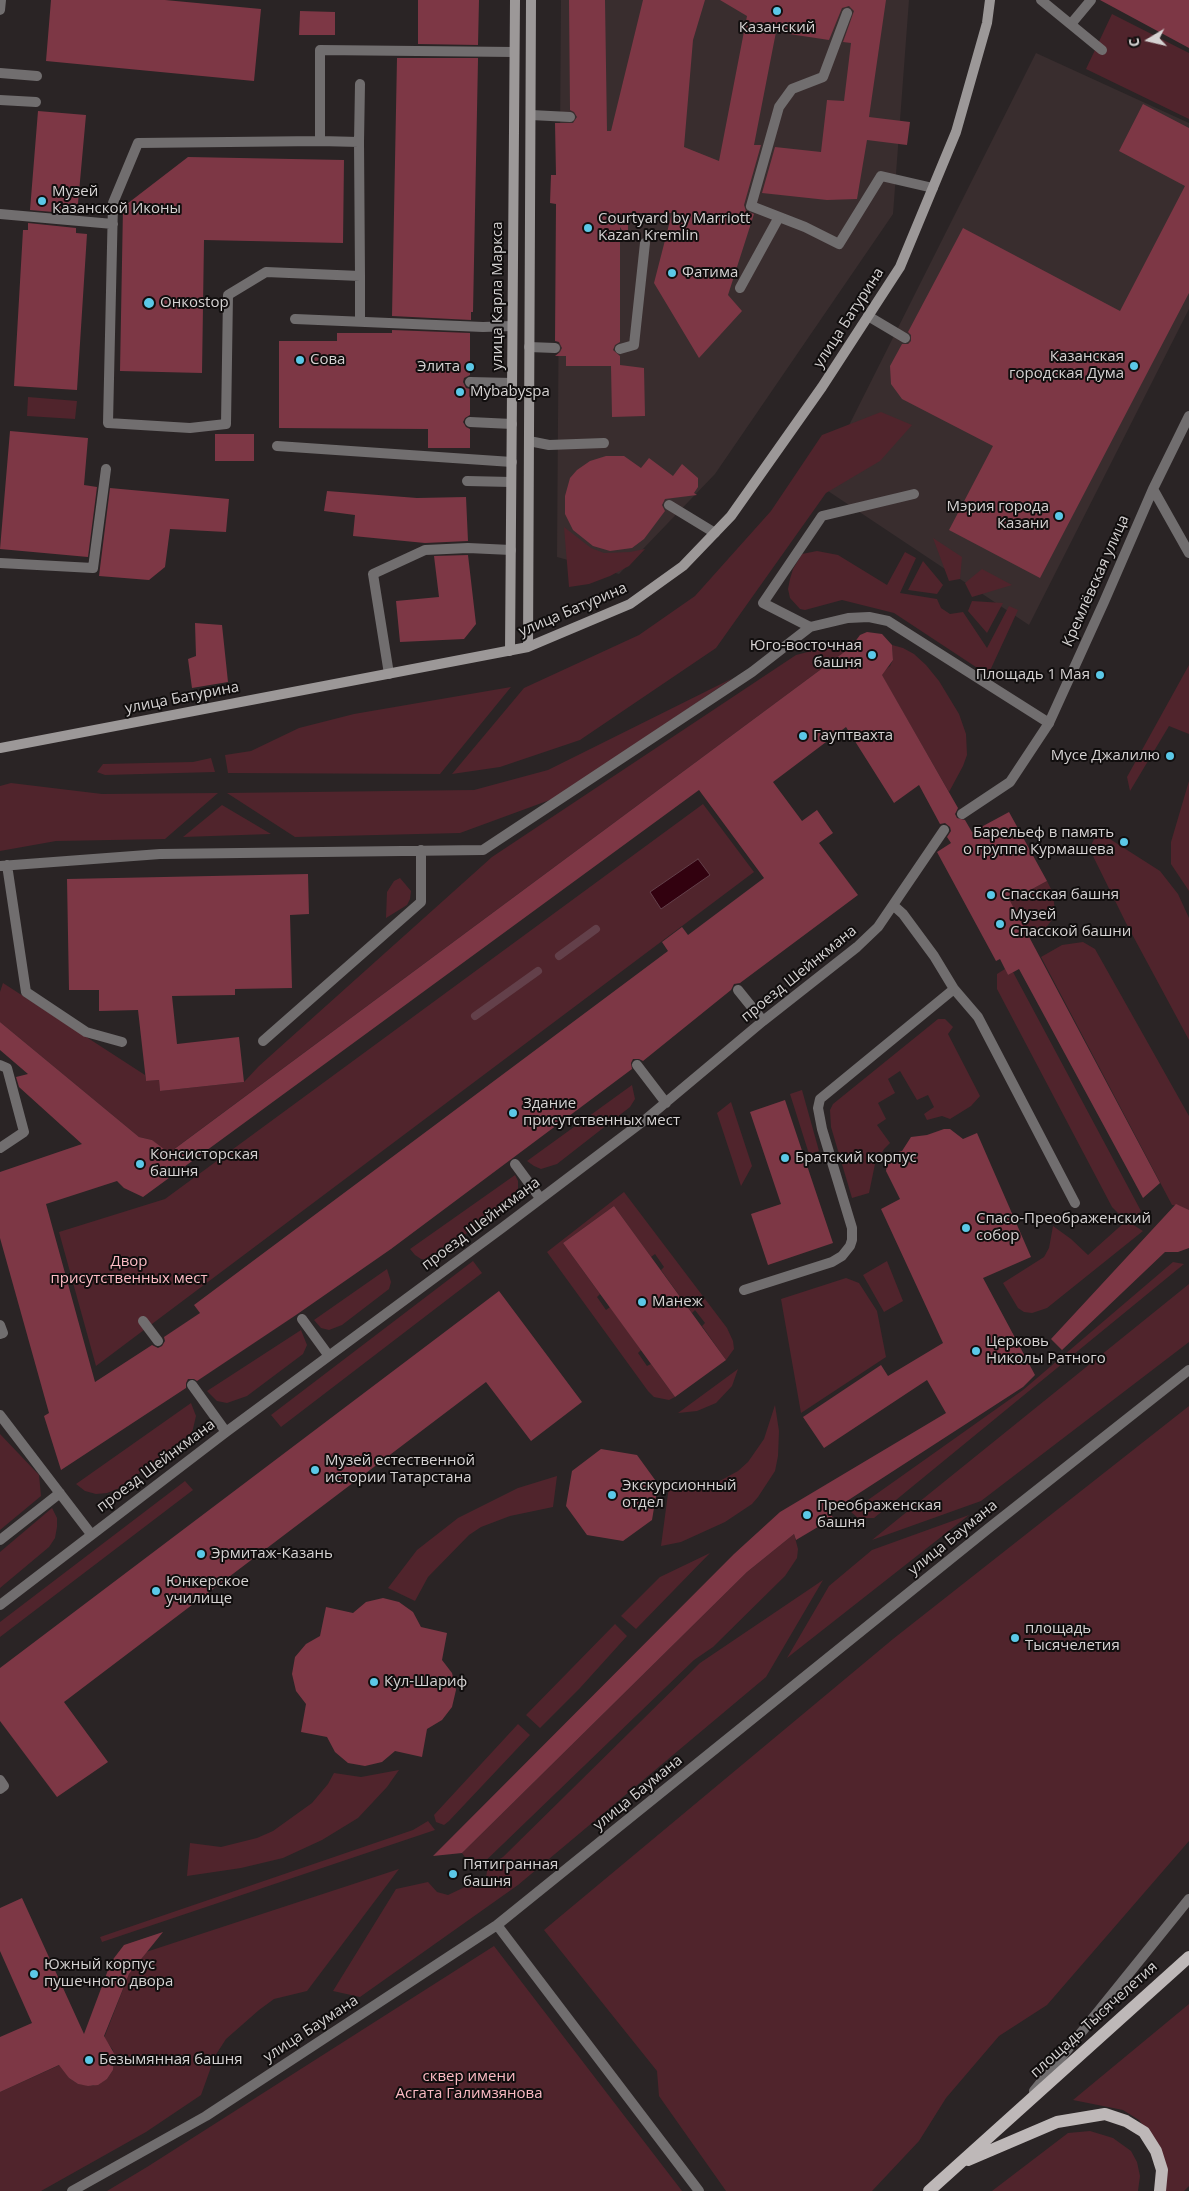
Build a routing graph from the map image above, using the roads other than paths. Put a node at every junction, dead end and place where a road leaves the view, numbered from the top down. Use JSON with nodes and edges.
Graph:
{"nodes":[{"id":1,"x":1,"y":0,"type":"edge"},
{"id":2,"x":514,"y":0,"type":"edge"},
{"id":3,"x":531,"y":0,"type":"edge"},
{"id":4,"x":990,"y":0,"type":"edge"},
{"id":5,"x":1041,"y":0,"type":"edge"},
{"id":6,"x":1091,"y":0,"type":"edge"},
{"id":7,"x":0,"y":10,"type":"edge"},
{"id":8,"x":847,"y":13,"type":"dead end"},
{"id":9,"x":1070,"y":24,"type":"junction"},
{"id":10,"x":1102,"y":50,"type":"dead end"},
{"id":11,"x":514,"y":52,"type":"junction"},
{"id":12,"x":0,"y":73,"type":"edge"},
{"id":13,"x":37,"y":76,"type":"dead end"},
{"id":14,"x":360,"y":84,"type":"dead end"},
{"id":15,"x":0,"y":100,"type":"edge"},
{"id":16,"x":36,"y":102,"type":"dead end"},
{"id":17,"x":531,"y":116,"type":"junction"},
{"id":18,"x":570,"y":117,"type":"dead end"},
{"id":19,"x":320,"y":141,"type":"junction"},
{"id":20,"x":360,"y":142,"type":"junction"},
{"id":21,"x":933,"y":188,"type":"junction"},
{"id":22,"x":0,"y":214,"type":"edge"},
{"id":23,"x":779,"y":217,"type":"junction"},
{"id":24,"x":113,"y":224,"type":"junction"},
{"id":25,"x":645,"y":243,"type":"dead end"},
{"id":26,"x":360,"y":276,"type":"junction"},
{"id":27,"x":740,"y":288,"type":"dead end"},
{"id":28,"x":868,"y":316,"type":"junction"},
{"id":29,"x":295,"y":319,"type":"dead end"},
{"id":30,"x":360,"y":321,"type":"junction"},
{"id":31,"x":512,"y":326,"type":"junction"},
{"id":32,"x":905,"y":338,"type":"dead end"},
{"id":33,"x":529,"y":348,"type":"junction"},
{"id":34,"x":555,"y":348,"type":"dead end"},
{"id":35,"x":620,"y":349,"type":"dead end"},
{"id":36,"x":470,"y":382,"type":"dead end"},
{"id":37,"x":512,"y":383,"type":"junction"},
{"id":38,"x":1189,"y":416,"type":"edge"},
{"id":39,"x":470,"y":422,"type":"dead end"},
{"id":40,"x":512,"y":424,"type":"junction"},
{"id":41,"x":529,"y":442,"type":"junction"},
{"id":42,"x":604,"y":443,"type":"dead end"},
{"id":43,"x":277,"y":446,"type":"dead end"},
{"id":44,"x":512,"y":462,"type":"junction"},
{"id":45,"x":106,"y":469,"type":"dead end"},
{"id":46,"x":467,"y":481,"type":"dead end"},
{"id":47,"x":511,"y":482,"type":"junction"},
{"id":48,"x":1153,"y":489,"type":"junction"},
{"id":49,"x":914,"y":494,"type":"dead end"},
{"id":50,"x":670,"y":504,"type":"dead end"},
{"id":51,"x":714,"y":533,"type":"junction"},
{"id":52,"x":511,"y":550,"type":"junction"},
{"id":53,"x":1189,"y":553,"type":"edge"},
{"id":54,"x":0,"y":563,"type":"edge"},
{"id":55,"x":810,"y":627,"type":"junction"},
{"id":56,"x":528,"y":647,"type":"junction"},
{"id":57,"x":510,"y":651,"type":"junction"},
{"id":58,"x":389,"y":674,"type":"junction"},
{"id":59,"x":1049,"y":723,"type":"junction"},
{"id":60,"x":0,"y":748,"type":"edge"},
{"id":61,"x":962,"y":814,"type":"dead end"},
{"id":62,"x":944,"y":830,"type":"dead end"},
{"id":63,"x":422,"y":850,"type":"junction"},
{"id":64,"x":4,"y":866,"type":"edge"},
{"id":65,"x":893,"y":906,"type":"junction"},
{"id":66,"x":954,"y":988,"type":"junction"},
{"id":67,"x":738,"y":990,"type":"dead end"},
{"id":68,"x":763,"y":1021,"type":"junction"},
{"id":69,"x":263,"y":1041,"type":"dead end"},
{"id":70,"x":122,"y":1042,"type":"dead end"},
{"id":71,"x":0,"y":1064,"type":"edge"},
{"id":72,"x":637,"y":1065,"type":"dead end"},
{"id":73,"x":666,"y":1103,"type":"junction"},
{"id":74,"x":0,"y":1148,"type":"edge"},
{"id":75,"x":515,"y":1164,"type":"dead end"},
{"id":76,"x":540,"y":1198,"type":"junction"},
{"id":77,"x":1075,"y":1203,"type":"dead end"},
{"id":78,"x":744,"y":1290,"type":"dead end"},
{"id":79,"x":302,"y":1319,"type":"dead end"},
{"id":80,"x":144,"y":1322,"type":"dead end"},
{"id":81,"x":0,"y":1325,"type":"edge"},
{"id":82,"x":0,"y":1334,"type":"edge"},
{"id":83,"x":158,"y":1341,"type":"dead end"},
{"id":84,"x":329,"y":1356,"type":"junction"},
{"id":85,"x":1189,"y":1370,"type":"edge"},
{"id":86,"x":192,"y":1385,"type":"dead end"},
{"id":87,"x":0,"y":1415,"type":"edge"},
{"id":88,"x":226,"y":1432,"type":"junction"},
{"id":89,"x":60,"y":1493,"type":"junction"},
{"id":90,"x":91,"y":1534,"type":"junction"},
{"id":91,"x":0,"y":1540,"type":"edge"},
{"id":92,"x":0,"y":1605,"type":"edge"},
{"id":93,"x":0,"y":1780,"type":"edge"},
{"id":94,"x":0,"y":1789,"type":"edge"},
{"id":95,"x":1189,"y":1899,"type":"edge"},
{"id":96,"x":497,"y":1925,"type":"junction"},
{"id":97,"x":1189,"y":1957,"type":"edge"},
{"id":98,"x":1021,"y":2107,"type":"junction"},
{"id":99,"x":958,"y":2165,"type":"junction"},
{"id":100,"x":72,"y":2191,"type":"edge"},
{"id":101,"x":699,"y":2191,"type":"edge"},
{"id":102,"x":929,"y":2191,"type":"edge"},
{"id":103,"x":1160,"y":2191,"type":"edge"}],
"edges":[{"from":1,"to":7,"type":"street"},
{"from":2,"to":11,"type":"main road","name":"улица Карла Маркса"},
{"from":3,"to":17,"type":"main road","name":"улица Карла Маркса"},
{"from":4,"to":21,"type":"main road","name":"улица Батурина"},
{"from":5,"to":9,"type":"street"},
{"from":6,"to":9,"type":"street"},
{"from":8,"to":23,"type":"street"},
{"from":9,"to":10,"type":"street"},
{"from":11,"to":19,"type":"street"},
{"from":11,"to":31,"type":"main road","name":"улица Карла Маркса"},
{"from":12,"to":13,"type":"street"},
{"from":14,"to":20,"type":"street"},
{"from":15,"to":16,"type":"street"},
{"from":17,"to":18,"type":"street"},
{"from":17,"to":33,"type":"main road","name":"улица Карла Маркса"},
{"from":19,"to":20,"type":"street"},
{"from":19,"to":24,"type":"street"},
{"from":20,"to":26,"type":"street"},
{"from":21,"to":23,"type":"street"},
{"from":21,"to":28,"type":"main road","name":"улица Батурина"},
{"from":22,"to":24,"type":"street"},
{"from":23,"to":27,"type":"street"},
{"from":24,"to":26,"type":"street"},
{"from":25,"to":35,"type":"street"},
{"from":26,"to":30,"type":"street"},
{"from":28,"to":32,"type":"street"},
{"from":28,"to":51,"type":"main road","name":"улица Батурина"},
{"from":29,"to":30,"type":"street"},
{"from":30,"to":31,"type":"street"},
{"from":31,"to":37,"type":"main road","name":"улица Карла Маркса"},
{"from":33,"to":34,"type":"street"},
{"from":33,"to":41,"type":"main road","name":"улица Карла Маркса"},
{"from":36,"to":37,"type":"street"},
{"from":37,"to":40,"type":"main road","name":"улица Карла Маркса"},
{"from":38,"to":48,"type":"street","name":"Кремлёвская улица"},
{"from":39,"to":40,"type":"street"},
{"from":40,"to":44,"type":"main road","name":"улица Карла Маркса"},
{"from":41,"to":42,"type":"street"},
{"from":41,"to":56,"type":"main road","name":"улица Карла Маркса"},
{"from":43,"to":44,"type":"street"},
{"from":44,"to":47,"type":"main road","name":"улица Карла Маркса"},
{"from":45,"to":54,"type":"street"},
{"from":46,"to":47,"type":"street"},
{"from":47,"to":52,"type":"main road","name":"улица Карла Маркса"},
{"from":48,"to":53,"type":"street"},
{"from":48,"to":59,"type":"street","name":"Кремлёвская улица"},
{"from":49,"to":55,"type":"street"},
{"from":50,"to":51,"type":"street"},
{"from":51,"to":56,"type":"main road","name":"улица Батурина"},
{"from":52,"to":57,"type":"main road","name":"улица Карла Маркса"},
{"from":52,"to":58,"type":"street"},
{"from":55,"to":59,"type":"street"},
{"from":55,"to":63,"type":"street"},
{"from":56,"to":57,"type":"main road","name":"улица Батурина"},
{"from":57,"to":58,"type":"main road","name":"улица Батурина"},
{"from":58,"to":60,"type":"main road","name":"улица Батурина"},
{"from":59,"to":61,"type":"street","name":"Кремлёвская улица"},
{"from":62,"to":65,"type":"street","name":"проезд Шейнкмана"},
{"from":63,"to":64,"type":"street"},
{"from":63,"to":69,"type":"street"},
{"from":64,"to":70,"type":"street"},
{"from":65,"to":66,"type":"street"},
{"from":65,"to":68,"type":"street","name":"проезд Шейнкмана"},
{"from":66,"to":77,"type":"street"},
{"from":66,"to":78,"type":"street"},
{"from":67,"to":68,"type":"street"},
{"from":68,"to":73,"type":"street","name":"проезд Шейнкмана"},
{"from":71,"to":74,"type":"street"},
{"from":72,"to":73,"type":"street"},
{"from":73,"to":76,"type":"street","name":"проезд Шейнкмана"},
{"from":75,"to":76,"type":"street"},
{"from":76,"to":84,"type":"street","name":"проезд Шейнкмана"},
{"from":79,"to":84,"type":"street"},
{"from":80,"to":83,"type":"street"},
{"from":81,"to":82,"type":"street"},
{"from":84,"to":88,"type":"street","name":"проезд Шейнкмана"},
{"from":85,"to":96,"type":"street","name":"улица Баумана"},
{"from":86,"to":88,"type":"street"},
{"from":87,"to":89,"type":"street"},
{"from":88,"to":90,"type":"street","name":"проезд Шейнкмана"},
{"from":89,"to":90,"type":"street"},
{"from":89,"to":91,"type":"street"},
{"from":90,"to":92,"type":"street","name":"проезд Шейнкмана"},
{"from":93,"to":94,"type":"street"},
{"from":95,"to":98,"type":"street","name":"площадь Тысячелетия"},
{"from":96,"to":100,"type":"street","name":"улица Баумана"},
{"from":96,"to":101,"type":"street"},
{"from":97,"to":98,"type":"main road","name":"площадь Тысячелетия"},
{"from":98,"to":99,"type":"main road","name":"площадь Тысячелетия"},
{"from":99,"to":102,"type":"main road","name":"площадь Тысячелетия"},
{"from":99,"to":103,"type":"main road"}]}
